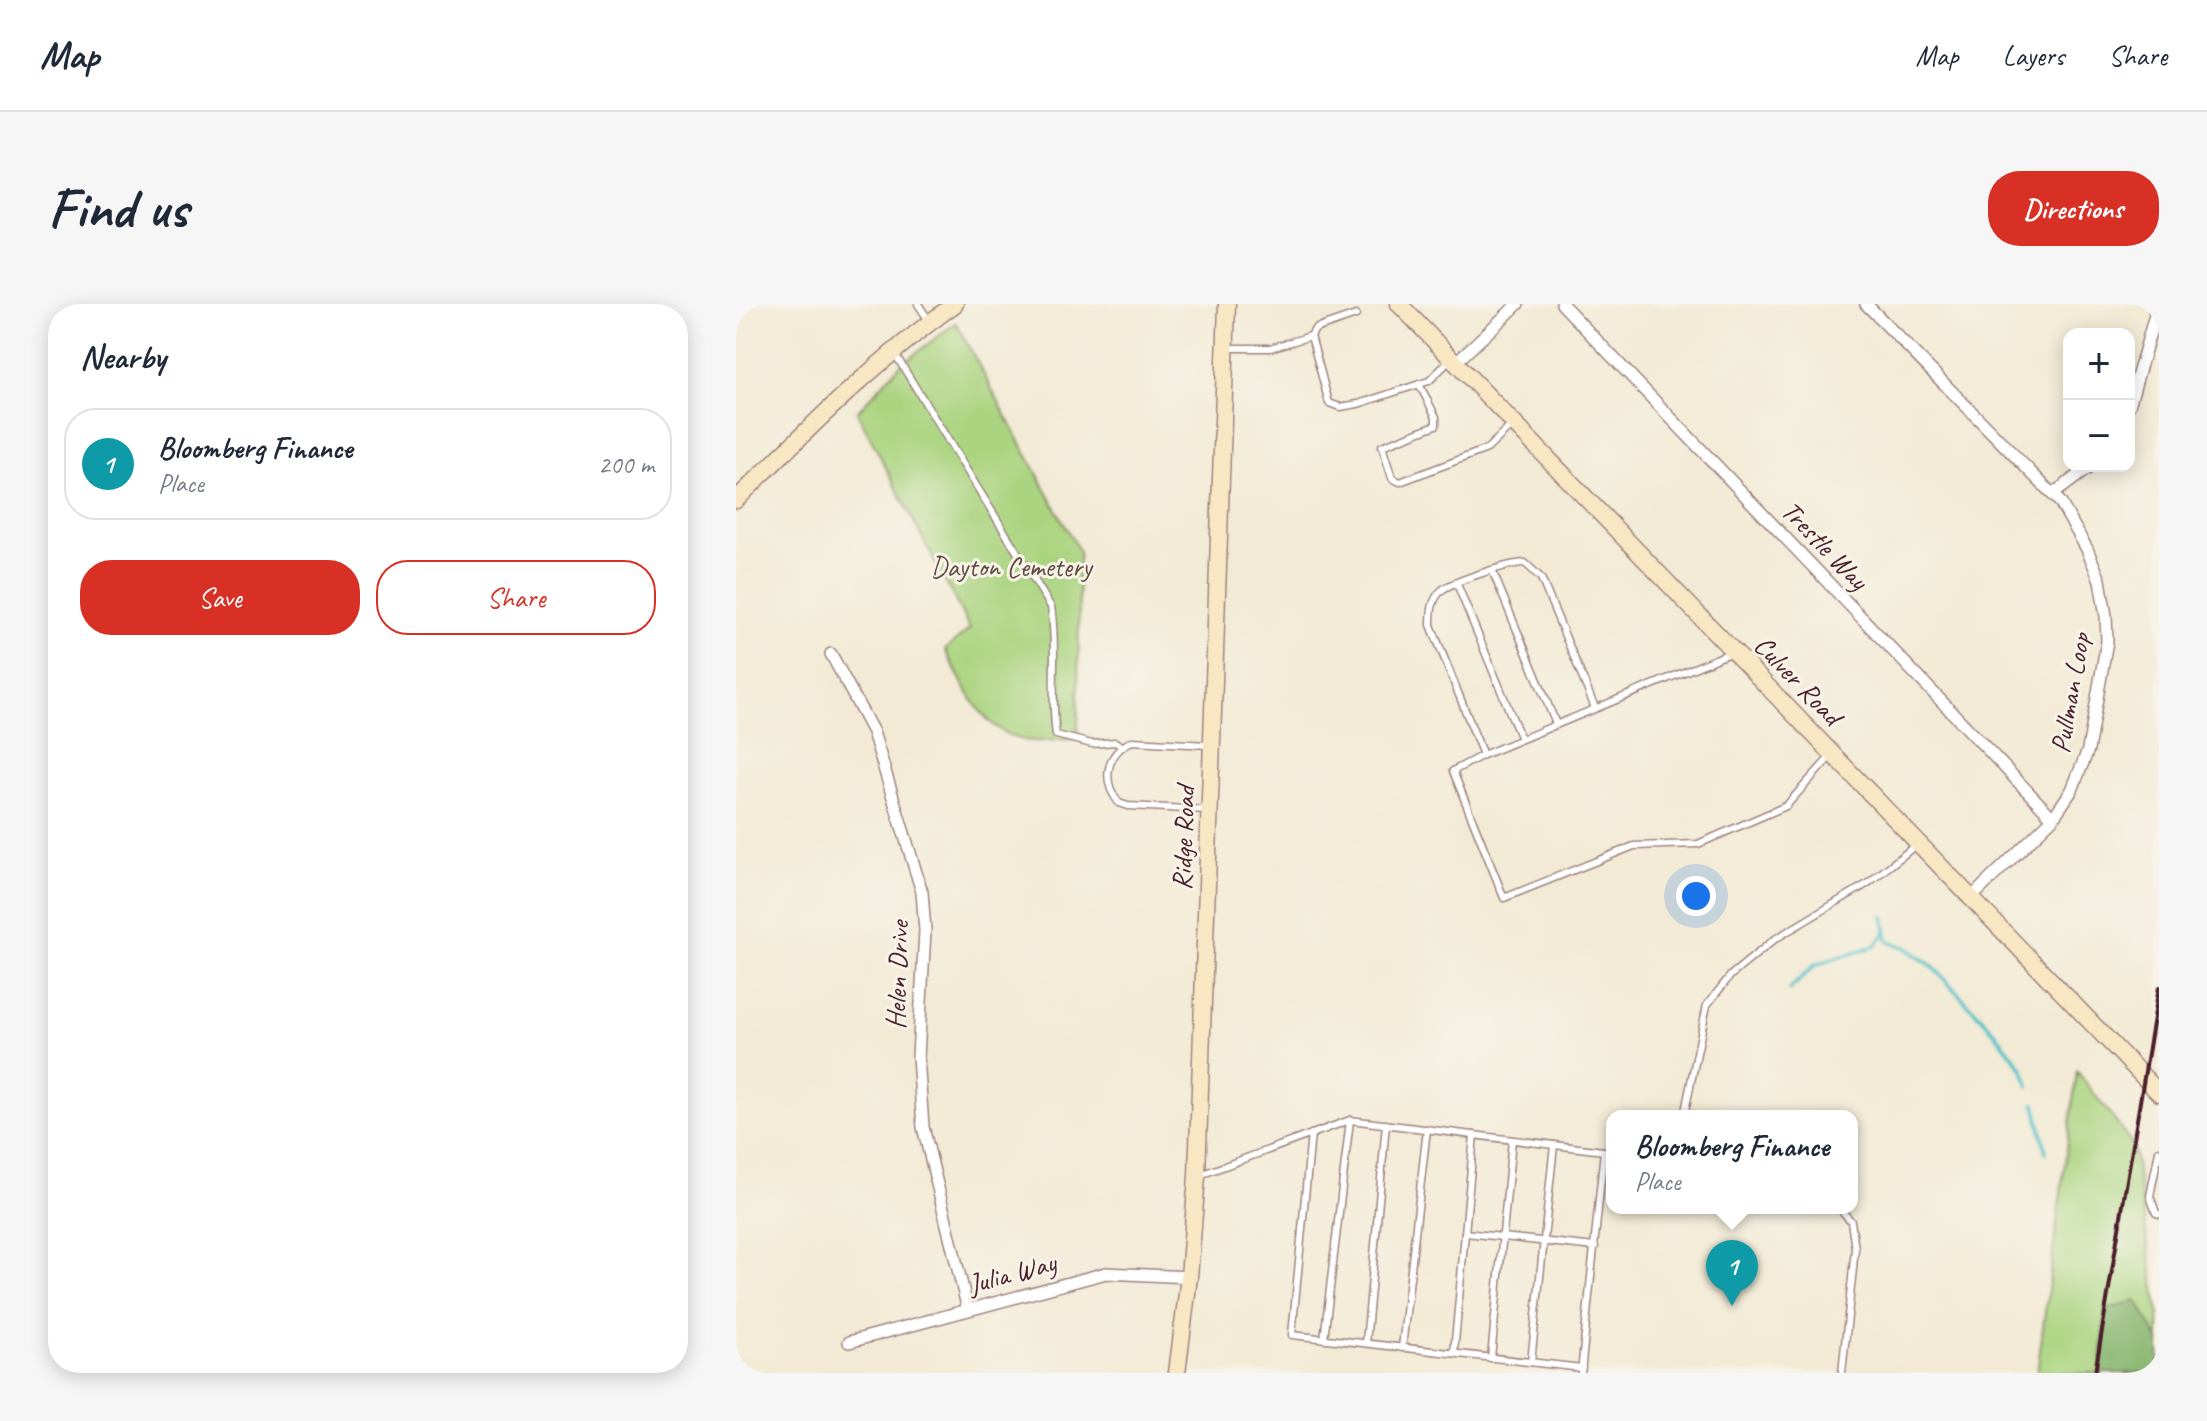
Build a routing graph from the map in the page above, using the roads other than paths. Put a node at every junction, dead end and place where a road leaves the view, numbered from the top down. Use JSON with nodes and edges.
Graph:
{"nodes":[{"id":1,"x":918,"y":304,"type":"edge"},
{"id":2,"x":955,"y":304,"type":"edge"},
{"id":3,"x":1227,"y":304,"type":"edge"},
{"id":4,"x":1399,"y":304,"type":"edge"},
{"id":5,"x":1518,"y":304,"type":"edge"},
{"id":6,"x":1562,"y":304,"type":"edge"},
{"id":7,"x":1866,"y":304,"type":"edge"},
{"id":8,"x":2154,"y":304,"type":"edge"},
{"id":9,"x":1356,"y":315,"type":"dead end"},
{"id":10,"x":930,"y":322,"type":"junction"},
{"id":11,"x":1311,"y":336,"type":"junction"},
{"id":12,"x":1227,"y":348,"type":"junction"},
{"id":13,"x":893,"y":351,"type":"junction"},
{"id":14,"x":1454,"y":360,"type":"junction"},
{"id":15,"x":1419,"y":384,"type":"junction"},
{"id":16,"x":2131,"y":400,"type":"edge"},
{"id":17,"x":1514,"y":423,"type":"junction"},
{"id":18,"x":2083,"y":472,"type":"edge"},
{"id":19,"x":2053,"y":494,"type":"junction"},
{"id":20,"x":736,"y":500,"type":"edge"},
{"id":21,"x":1492,"y":570,"type":"junction"},
{"id":22,"x":1457,"y":584,"type":"junction"},
{"id":23,"x":1734,"y":651,"type":"junction"},
{"id":24,"x":831,"y":654,"type":"dead end"},
{"id":25,"x":1595,"y":708,"type":"junction"},
{"id":26,"x":1556,"y":724,"type":"junction"},
{"id":27,"x":1521,"y":739,"type":"junction"},
{"id":28,"x":1213,"y":745,"type":"junction"},
{"id":29,"x":1122,"y":746,"type":"junction"},
{"id":30,"x":1833,"y":754,"type":"junction"},
{"id":31,"x":1483,"y":755,"type":"junction"},
{"id":32,"x":1210,"y":810,"type":"junction"},
{"id":33,"x":2053,"y":818,"type":"junction"},
{"id":34,"x":1919,"y":842,"type":"junction"},
{"id":35,"x":1972,"y":897,"type":"junction"},
{"id":36,"x":2159,"y":1093,"type":"edge"},
{"id":37,"x":1685,"y":1110,"type":"edge"},
{"id":38,"x":1350,"y":1120,"type":"junction"},
{"id":39,"x":1386,"y":1124,"type":"junction"},
{"id":40,"x":1427,"y":1129,"type":"junction"},
{"id":41,"x":1311,"y":1134,"type":"junction"},
{"id":42,"x":1474,"y":1135,"type":"junction"},
{"id":43,"x":1512,"y":1140,"type":"junction"},
{"id":44,"x":1554,"y":1145,"type":"junction"},
{"id":45,"x":1606,"y":1151,"type":"edge"},
{"id":46,"x":2159,"y":1151,"type":"edge"},
{"id":47,"x":1606,"y":1166,"type":"edge"},
{"id":48,"x":1197,"y":1176,"type":"junction"},
{"id":49,"x":1845,"y":1214,"type":"edge"},
{"id":50,"x":2159,"y":1214,"type":"edge"},
{"id":51,"x":1465,"y":1233,"type":"junction"},
{"id":52,"x":1503,"y":1237,"type":"junction"},
{"id":53,"x":1543,"y":1242,"type":"junction"},
{"id":54,"x":1595,"y":1247,"type":"junction"},
{"id":55,"x":1189,"y":1277,"type":"junction"},
{"id":56,"x":968,"y":1310,"type":"junction"},
{"id":57,"x":1324,"y":1339,"type":"junction"},
{"id":58,"x":849,"y":1342,"type":"dead end"},
{"id":59,"x":1366,"y":1343,"type":"junction"},
{"id":60,"x":1402,"y":1348,"type":"junction"},
{"id":61,"x":1454,"y":1353,"type":"junction"},
{"id":62,"x":1491,"y":1358,"type":"junction"},
{"id":63,"x":1531,"y":1362,"type":"junction"},
{"id":64,"x":1582,"y":1370,"type":"edge"},
{"id":65,"x":1177,"y":1373,"type":"edge"},
{"id":66,"x":1842,"y":1373,"type":"edge"}],
"edges":[{"from":1,"to":10,"type":"lane"},
{"from":2,"to":10,"type":"street"},
{"from":3,"to":12,"type":"street","name":"Ridge Road"},
{"from":4,"to":14,"type":"street","name":"Culver Road"},
{"from":5,"to":14,"type":"street"},
{"from":6,"to":33,"type":"street","name":"Trestle Way"},
{"from":7,"to":19,"type":"street","name":"Pullman Loop"},
{"from":8,"to":16,"type":"street"},
{"from":9,"to":11,"type":"lane"},
{"from":10,"to":13,"type":"street"},
{"from":11,"to":12,"type":"lane"},
{"from":11,"to":15,"type":"lane"},
{"from":12,"to":28,"type":"street","name":"Ridge Road"},
{"from":13,"to":20,"type":"street"},
{"from":13,"to":29,"type":"lane"},
{"from":14,"to":15,"type":"lane"},
{"from":14,"to":17,"type":"street","name":"Culver Road"},
{"from":15,"to":17,"type":"lane"},
{"from":17,"to":23,"type":"street","name":"Culver Road"},
{"from":18,"to":19,"type":"street"},
{"from":19,"to":33,"type":"street","name":"Pullman Loop"},
{"from":21,"to":22,"type":"lane"},
{"from":21,"to":25,"type":"lane"},
{"from":21,"to":26,"type":"lane"},
{"from":22,"to":27,"type":"lane"},
{"from":22,"to":31,"type":"lane"},
{"from":23,"to":25,"type":"lane"},
{"from":23,"to":30,"type":"street","name":"Culver Road"},
{"from":24,"to":56,"type":"street","name":"Helen Drive"},
{"from":25,"to":26,"type":"lane"},
{"from":26,"to":27,"type":"lane"},
{"from":27,"to":31,"type":"lane"},
{"from":28,"to":29,"type":"lane"},
{"from":28,"to":32,"type":"street","name":"Ridge Road"},
{"from":29,"to":32,"type":"lane"},
{"from":30,"to":31,"type":"lane"},
{"from":30,"to":34,"type":"street","name":"Culver Road"},
{"from":32,"to":48,"type":"street","name":"Ridge Road"},
{"from":33,"to":35,"type":"street","name":"Pullman Loop"},
{"from":34,"to":35,"type":"street","name":"Culver Road"},
{"from":34,"to":37,"type":"lane"},
{"from":35,"to":36,"type":"street","name":"Culver Road"},
{"from":38,"to":39,"type":"lane"},
{"from":38,"to":41,"type":"lane"},
{"from":38,"to":57,"type":"lane"},
{"from":39,"to":40,"type":"lane"},
{"from":39,"to":59,"type":"lane"},
{"from":40,"to":42,"type":"lane"},
{"from":40,"to":60,"type":"lane"},
{"from":41,"to":48,"type":"lane"},
{"from":41,"to":57,"type":"lane"},
{"from":42,"to":43,"type":"lane"},
{"from":42,"to":51,"type":"lane"},
{"from":43,"to":44,"type":"lane"},
{"from":43,"to":52,"type":"lane"},
{"from":44,"to":45,"type":"lane"},
{"from":44,"to":53,"type":"lane"},
{"from":46,"to":50,"type":"lane"},
{"from":47,"to":54,"type":"lane"},
{"from":48,"to":55,"type":"street","name":"Ridge Road"},
{"from":49,"to":66,"type":"lane"},
{"from":51,"to":52,"type":"lane"},
{"from":51,"to":61,"type":"lane"},
{"from":52,"to":53,"type":"lane"},
{"from":52,"to":62,"type":"lane"},
{"from":53,"to":54,"type":"lane"},
{"from":53,"to":63,"type":"lane"},
{"from":54,"to":64,"type":"lane"},
{"from":55,"to":56,"type":"street","name":"Julia Way"},
{"from":55,"to":65,"type":"street","name":"Ridge Road"},
{"from":56,"to":58,"type":"street","name":"Julia Way"},
{"from":57,"to":59,"type":"lane"},
{"from":59,"to":60,"type":"lane"},
{"from":60,"to":61,"type":"lane"},
{"from":61,"to":62,"type":"lane"},
{"from":62,"to":63,"type":"lane"},
{"from":63,"to":64,"type":"lane"}]}
